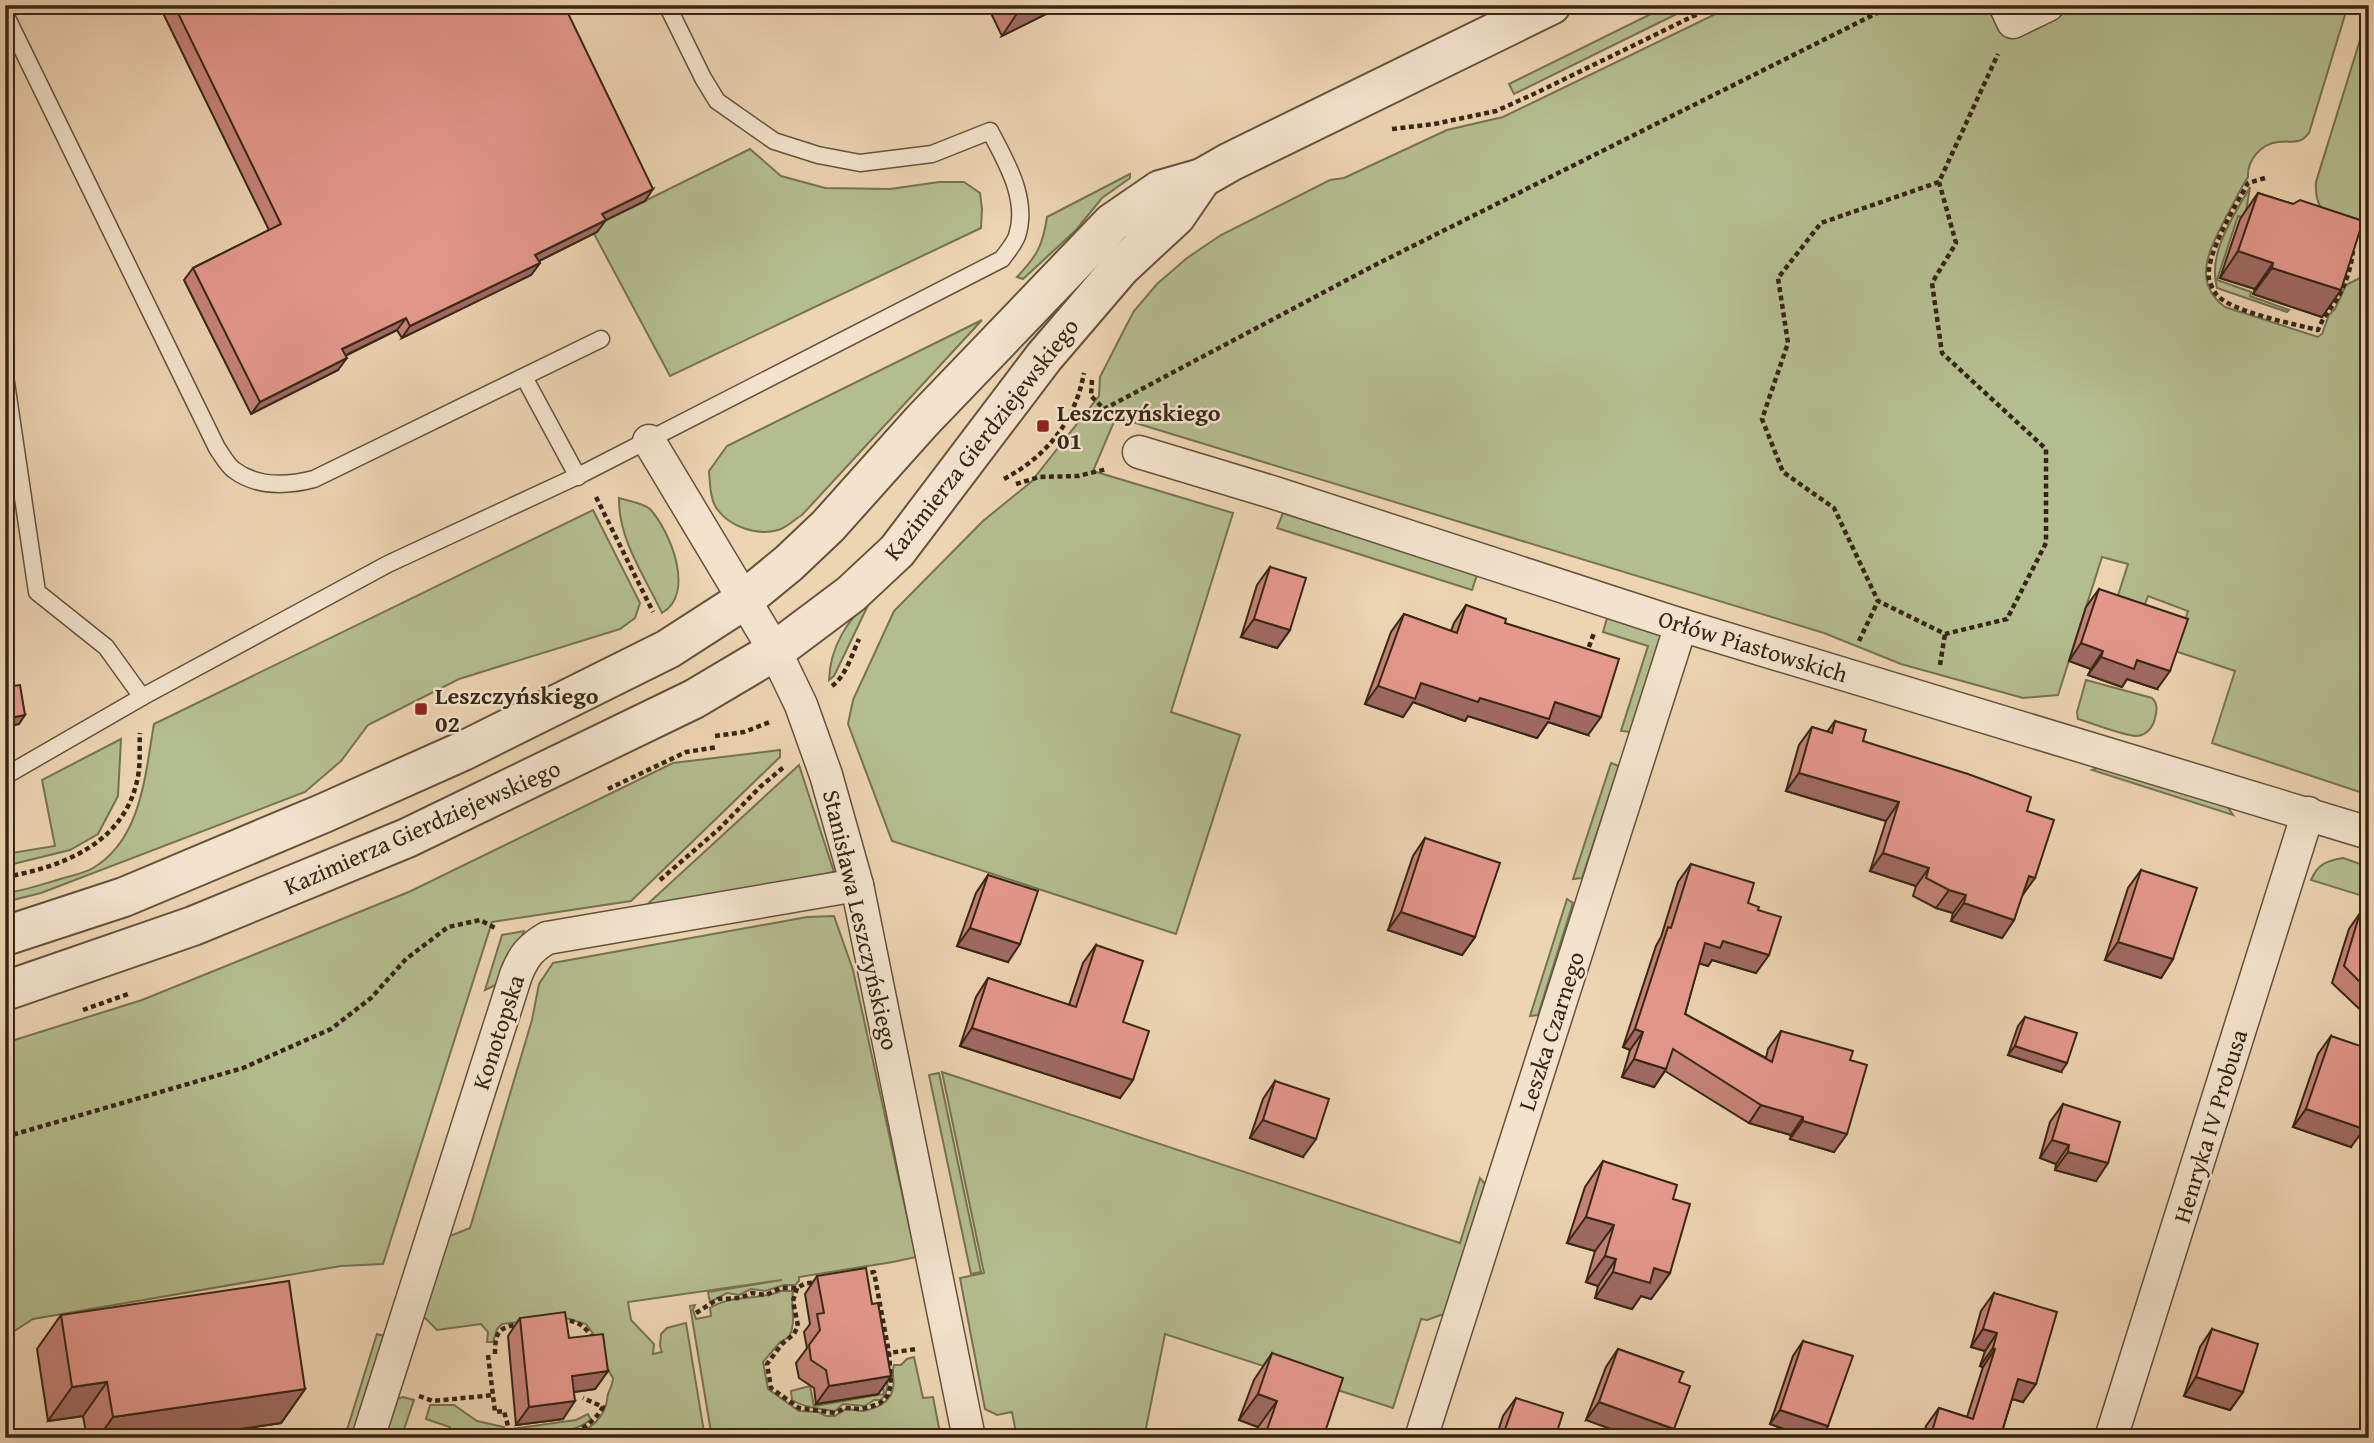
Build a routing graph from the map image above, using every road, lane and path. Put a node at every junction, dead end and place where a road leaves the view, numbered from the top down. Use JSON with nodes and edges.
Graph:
{"nodes":[{"id":1,"x":667,"y":5,"type":"edge"},
{"id":2,"x":1552,"y":5,"type":"edge"},
{"id":3,"x":1716,"y":5,"type":"edge"},
{"id":4,"x":1893,"y":5,"type":"edge"},
{"id":5,"x":2048,"y":5,"type":"edge"},
{"id":6,"x":2009,"y":13,"type":"edge"},
{"id":7,"x":5,"y":15,"type":"edge"},
{"id":8,"x":1388,"y":130,"type":"dead end"},
{"id":9,"x":1202,"y":178,"type":"junction"},
{"id":10,"x":2265,"y":178,"type":"dead end"},
{"id":11,"x":1939,"y":182,"type":"junction"},
{"id":12,"x":2354,"y":242,"type":"edge"},
{"id":13,"x":600,"y":339,"type":"dead end"},
{"id":14,"x":1086,"y":366,"type":"dead end"},
{"id":15,"x":5,"y":376,"type":"edge"},
{"id":16,"x":524,"y":377,"type":"junction"},
{"id":17,"x":1092,"y":380,"type":"dead end"},
{"id":18,"x":649,"y":441,"type":"junction"},
{"id":19,"x":1139,"y":452,"type":"joint"},
{"id":20,"x":581,"y":475,"type":"junction"},
{"id":21,"x":998,"y":483,"type":"dead end"},
{"id":22,"x":1016,"y":484,"type":"dead end"},
{"id":23,"x":744,"y":600,"type":"junction"},
{"id":24,"x":1878,"y":601,"type":"junction"},
{"id":25,"x":652,"y":618,"type":"dead end"},
{"id":26,"x":1681,"y":625,"type":"junction"},
{"id":27,"x":1595,"y":629,"type":"dead end"},
{"id":28,"x":862,"y":634,"type":"dead end"},
{"id":29,"x":775,"y":650,"type":"junction"},
{"id":30,"x":1583,"y":665,"type":"edge"},
{"id":31,"x":1845,"y":674,"type":"junction"},
{"id":32,"x":827,"y":690,"type":"dead end"},
{"id":33,"x":142,"y":697,"type":"junction"},
{"id":34,"x":5,"y":776,"type":"edge"},
{"id":35,"x":2308,"y":813,"type":"junction"},
{"id":36,"x":2369,"y":833,"type":"edge"},
{"id":37,"x":5,"y":877,"type":"edge"},
{"id":38,"x":858,"y":885,"type":"junction"},
{"id":39,"x":497,"y":929,"type":"dead end"},
{"id":40,"x":5,"y":936,"type":"edge"},
{"id":41,"x":5,"y":991,"type":"edge"},
{"id":42,"x":5,"y":1137,"type":"edge"},
{"id":43,"x":850,"y":1276,"type":"edge"},
{"id":44,"x":827,"y":1280,"type":"edge"},
{"id":45,"x":797,"y":1288,"type":"junction"},
{"id":46,"x":696,"y":1313,"type":"dead end"},
{"id":47,"x":558,"y":1320,"type":"edge"},
{"id":48,"x":532,"y":1323,"type":"edge"},
{"id":49,"x":595,"y":1348,"type":"edge"},
{"id":50,"x":912,"y":1349,"type":"dead end"},
{"id":51,"x":889,"y":1353,"type":"junction"},
{"id":52,"x":495,"y":1354,"type":"dead end"},
{"id":53,"x":488,"y":1355,"type":"dead end"},
{"id":54,"x":415,"y":1395,"type":"dead end"},
{"id":55,"x":494,"y":1395,"type":"junction"},
{"id":56,"x":583,"y":1398,"type":"dead end"},
{"id":57,"x":368,"y":1438,"type":"edge"},
{"id":58,"x":523,"y":1438,"type":"edge"},
{"id":59,"x":559,"y":1438,"type":"edge"},
{"id":60,"x":969,"y":1438,"type":"edge"},
{"id":61,"x":1421,"y":1438,"type":"edge"},
{"id":62,"x":2111,"y":1438,"type":"edge"}],
"edges":[{"from":1,"to":18,"type":"lane"},
{"from":2,"to":9,"type":"street","name":"Kazimierza Gierdziejewskiego"},
{"from":3,"to":8,"type":"path"},
{"from":4,"to":17,"type":"path"},
{"from":5,"to":6,"type":"street"},
{"from":6,"to":11,"type":"path"},
{"from":7,"to":16,"type":"lane"},
{"from":9,"to":23,"type":"street","name":"Kazimierza Gierdziejewskiego"},
{"from":9,"to":29,"type":"street","name":"Kazimierza Gierdziejewskiego"},
{"from":10,"to":12,"type":"path"},
{"from":11,"to":24,"type":"path"},
{"from":11,"to":24,"type":"path"},
{"from":13,"to":16,"type":"lane"},
{"from":14,"to":21,"type":"path"},
{"from":15,"to":33,"type":"lane"},
{"from":16,"to":20,"type":"lane"},
{"from":18,"to":20,"type":"lane"},
{"from":18,"to":23,"type":"street","name":"Stanisława Leszczyńskiego"},
{"from":19,"to":22,"type":"path"},
{"from":19,"to":26,"type":"street","name":"Orłów Piastowskich"},
{"from":20,"to":25,"type":"path"},
{"from":20,"to":33,"type":"lane"},
{"from":23,"to":29,"type":"street","name":"Stanisława Leszczyńskiego"},
{"from":23,"to":40,"type":"street","name":"Kazimierza Gierdziejewskiego"},
{"from":24,"to":31,"type":"path"},
{"from":26,"to":31,"type":"street","name":"Orłów Piastowskich"},
{"from":26,"to":61,"type":"street","name":"Leszka Czarnego"},
{"from":27,"to":30,"type":"path"},
{"from":28,"to":32,"type":"path"},
{"from":29,"to":38,"type":"street","name":"Stanisława Leszczyńskiego"},
{"from":29,"to":41,"type":"street","name":"Kazimierza Gierdziejewskiego"},
{"from":31,"to":35,"type":"street","name":"Orłów Piastowskich"},
{"from":33,"to":34,"type":"lane"},
{"from":33,"to":37,"type":"path"},
{"from":35,"to":36,"type":"street","name":"Orłów Piastowskich"},
{"from":35,"to":62,"type":"street","name":"Henryka IV Probusa"},
{"from":38,"to":57,"type":"street","name":"Konotopska"},
{"from":38,"to":60,"type":"street","name":"Stanisława Leszczyńskiego"},
{"from":39,"to":42,"type":"path"},
{"from":43,"to":51,"type":"path"},
{"from":44,"to":45,"type":"path"},
{"from":45,"to":46,"type":"path"},
{"from":45,"to":51,"type":"path"},
{"from":47,"to":49,"type":"path"},
{"from":48,"to":52,"type":"path"},
{"from":50,"to":51,"type":"path"},
{"from":53,"to":55,"type":"path"},
{"from":54,"to":55,"type":"path"},
{"from":55,"to":58,"type":"path"},
{"from":56,"to":59,"type":"path"}]}
